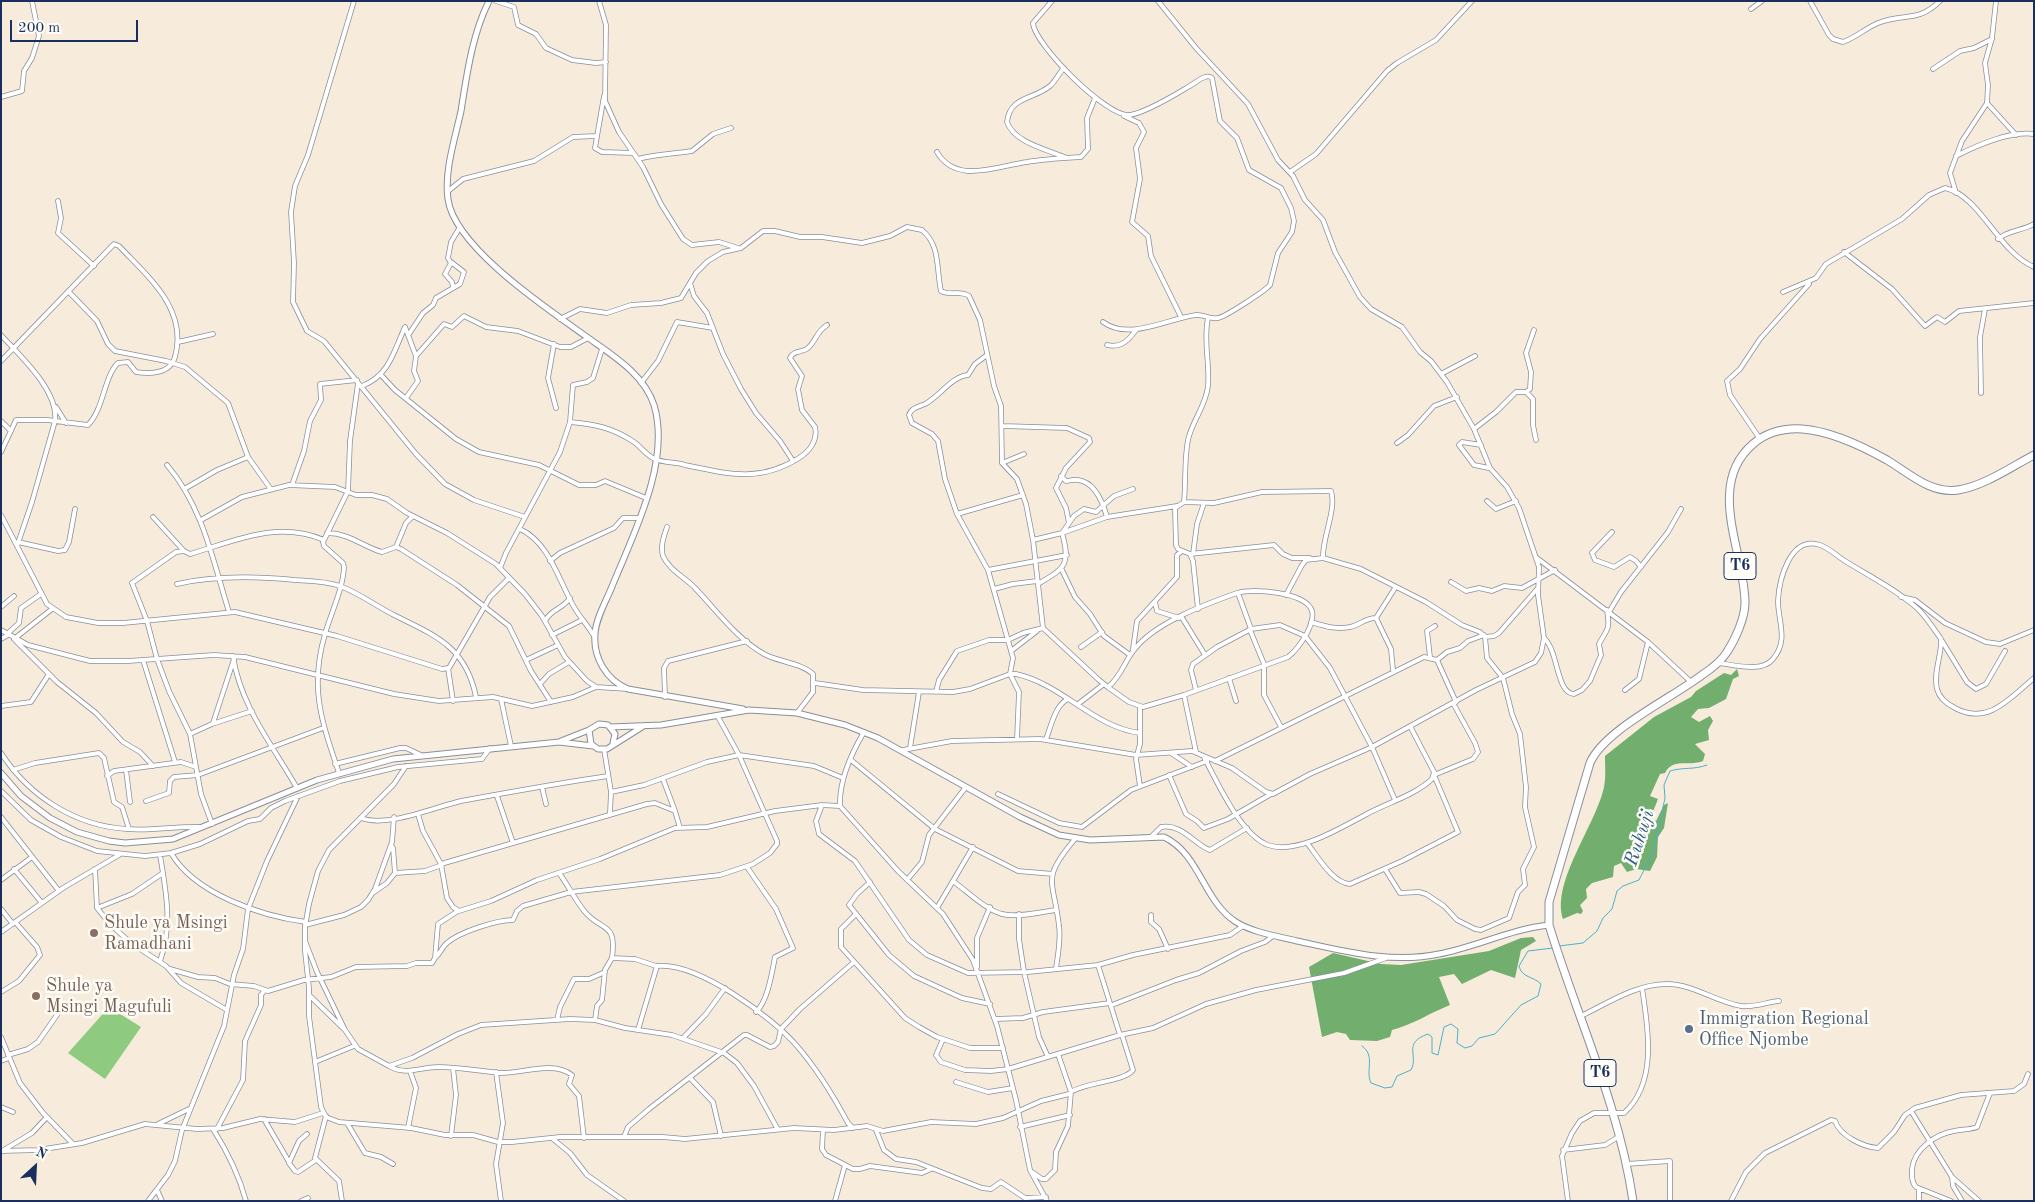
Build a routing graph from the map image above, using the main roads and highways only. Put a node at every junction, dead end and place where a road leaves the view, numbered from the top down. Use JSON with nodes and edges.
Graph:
{"nodes":[{"id":1,"x":489,"y":1,"type":"edge"},
{"id":2,"x":2034,"y":456,"type":"edge"},
{"id":3,"x":749,"y":710,"type":"junction"},
{"id":4,"x":610,"y":727,"type":"junction"},
{"id":5,"x":642,"y":727,"type":"junction"},
{"id":6,"x":590,"y":730,"type":"junction"},
{"id":7,"x":558,"y":742,"type":"junction"},
{"id":8,"x":613,"y":743,"type":"junction"},
{"id":9,"x":593,"y":746,"type":"junction"},
{"id":10,"x":1,"y":773,"type":"edge"},
{"id":11,"x":1549,"y":926,"type":"junction"},
{"id":12,"x":1632,"y":1201,"type":"edge"}],
"edges":[{"from":1,"to":3,"type":"main road"},
{"from":2,"to":11,"type":"highway","number":"T6"},
{"from":3,"to":5,"type":"main road"},
{"from":3,"to":11,"type":"main road"},
{"from":4,"to":5,"type":"main road"},
{"from":4,"to":6,"type":"main road"},
{"from":4,"to":8,"type":"main road"},
{"from":5,"to":8,"type":"main road"},
{"from":6,"to":7,"type":"main road"},
{"from":6,"to":9,"type":"main road"},
{"from":7,"to":9,"type":"main road"},
{"from":7,"to":10,"type":"main road"},
{"from":8,"to":9,"type":"main road"},
{"from":11,"to":12,"type":"highway","number":"T6"}]}
